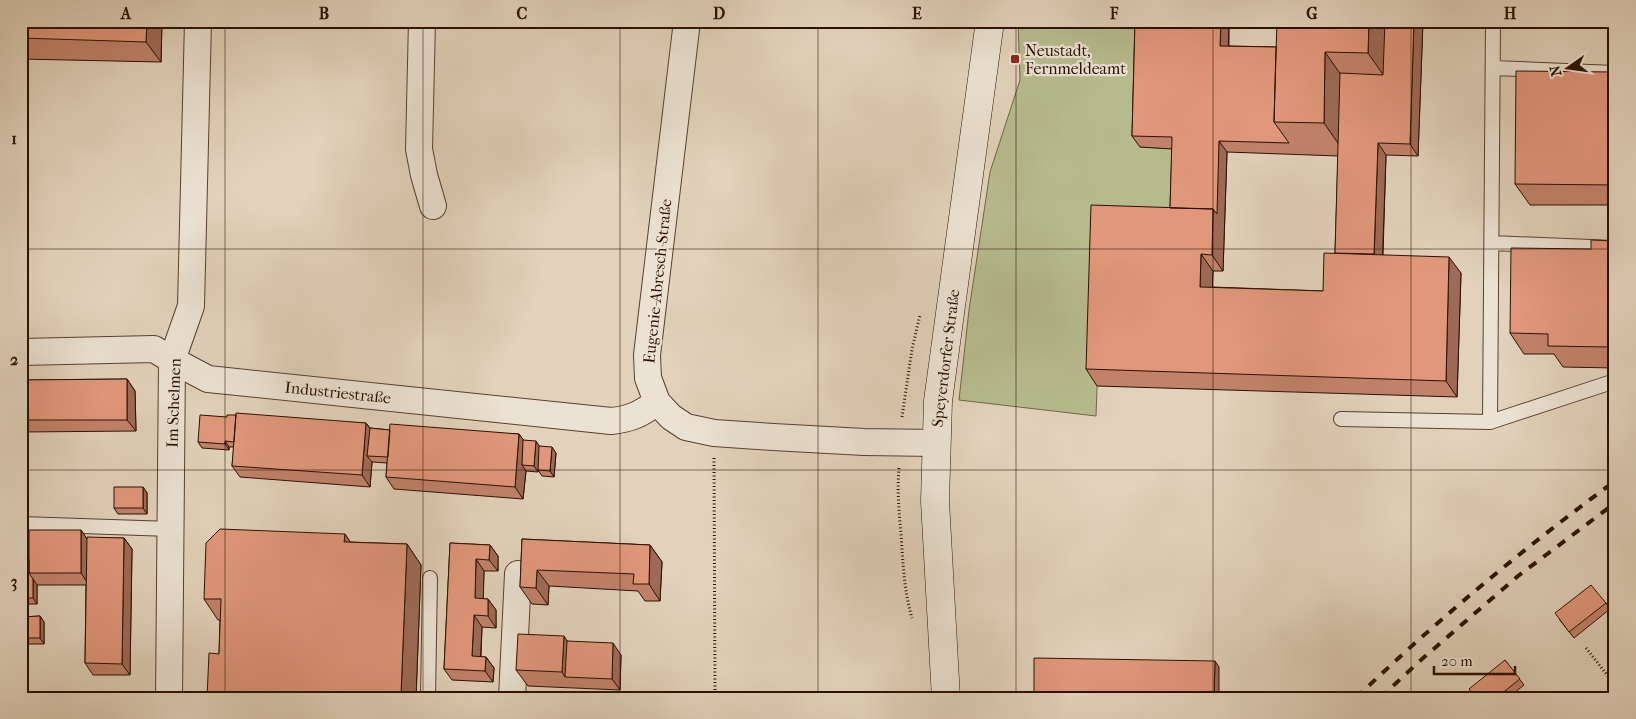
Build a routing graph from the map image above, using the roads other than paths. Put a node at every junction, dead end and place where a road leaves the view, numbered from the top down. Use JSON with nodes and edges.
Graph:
{"nodes":[{"id":1,"x":198,"y":21,"type":"edge"},
{"id":2,"x":422,"y":21,"type":"edge"},
{"id":3,"x":687,"y":21,"type":"edge"},
{"id":4,"x":990,"y":21,"type":"edge"},
{"id":5,"x":1493,"y":21,"type":"edge"},
{"id":6,"x":1493,"y":68,"type":"junction"},
{"id":7,"x":1615,"y":73,"type":"edge"},
{"id":8,"x":433,"y":206,"type":"dead end"},
{"id":9,"x":1492,"y":243,"type":"junction"},
{"id":10,"x":1615,"y":248,"type":"edge"},
{"id":11,"x":21,"y":352,"type":"edge"},
{"id":12,"x":172,"y":360,"type":"junction"},
{"id":13,"x":1615,"y":380,"type":"edge"},
{"id":14,"x":657,"y":402,"type":"junction"},
{"id":15,"x":1341,"y":419,"type":"dead end"},
{"id":16,"x":1490,"y":422,"type":"junction"},
{"id":17,"x":936,"y":443,"type":"junction"},
{"id":18,"x":21,"y":524,"type":"edge"},
{"id":19,"x":171,"y":529,"type":"junction"},
{"id":20,"x":518,"y":574,"type":"dead end"},
{"id":21,"x":430,"y":578,"type":"dead end"},
{"id":22,"x":169,"y":698,"type":"edge"},
{"id":23,"x":428,"y":698,"type":"edge"},
{"id":24,"x":512,"y":698,"type":"edge"},
{"id":25,"x":946,"y":698,"type":"edge"}],
"edges":[{"from":1,"to":12,"type":"street","name":"Im Schelmen"},
{"from":2,"to":8,"type":"street"},
{"from":3,"to":14,"type":"street","name":"Eugenie-Abresch-Straße"},
{"from":4,"to":17,"type":"street","name":"Speyerdorfer Straße"},
{"from":5,"to":6,"type":"lane"},
{"from":6,"to":7,"type":"lane"},
{"from":6,"to":9,"type":"lane"},
{"from":9,"to":10,"type":"lane"},
{"from":9,"to":16,"type":"lane"},
{"from":11,"to":12,"type":"street","name":"Industriestraße"},
{"from":12,"to":14,"type":"street","name":"Industriestraße"},
{"from":12,"to":19,"type":"street","name":"Im Schelmen"},
{"from":13,"to":16,"type":"lane"},
{"from":14,"to":17,"type":"street","name":"Eugenie-Abresch-Straße"},
{"from":15,"to":16,"type":"lane"},
{"from":17,"to":25,"type":"street","name":"Speyerdorfer Straße"},
{"from":18,"to":19,"type":"lane"},
{"from":19,"to":22,"type":"street","name":"Im Schelmen"},
{"from":20,"to":24,"type":"street"},
{"from":21,"to":23,"type":"lane"}]}
